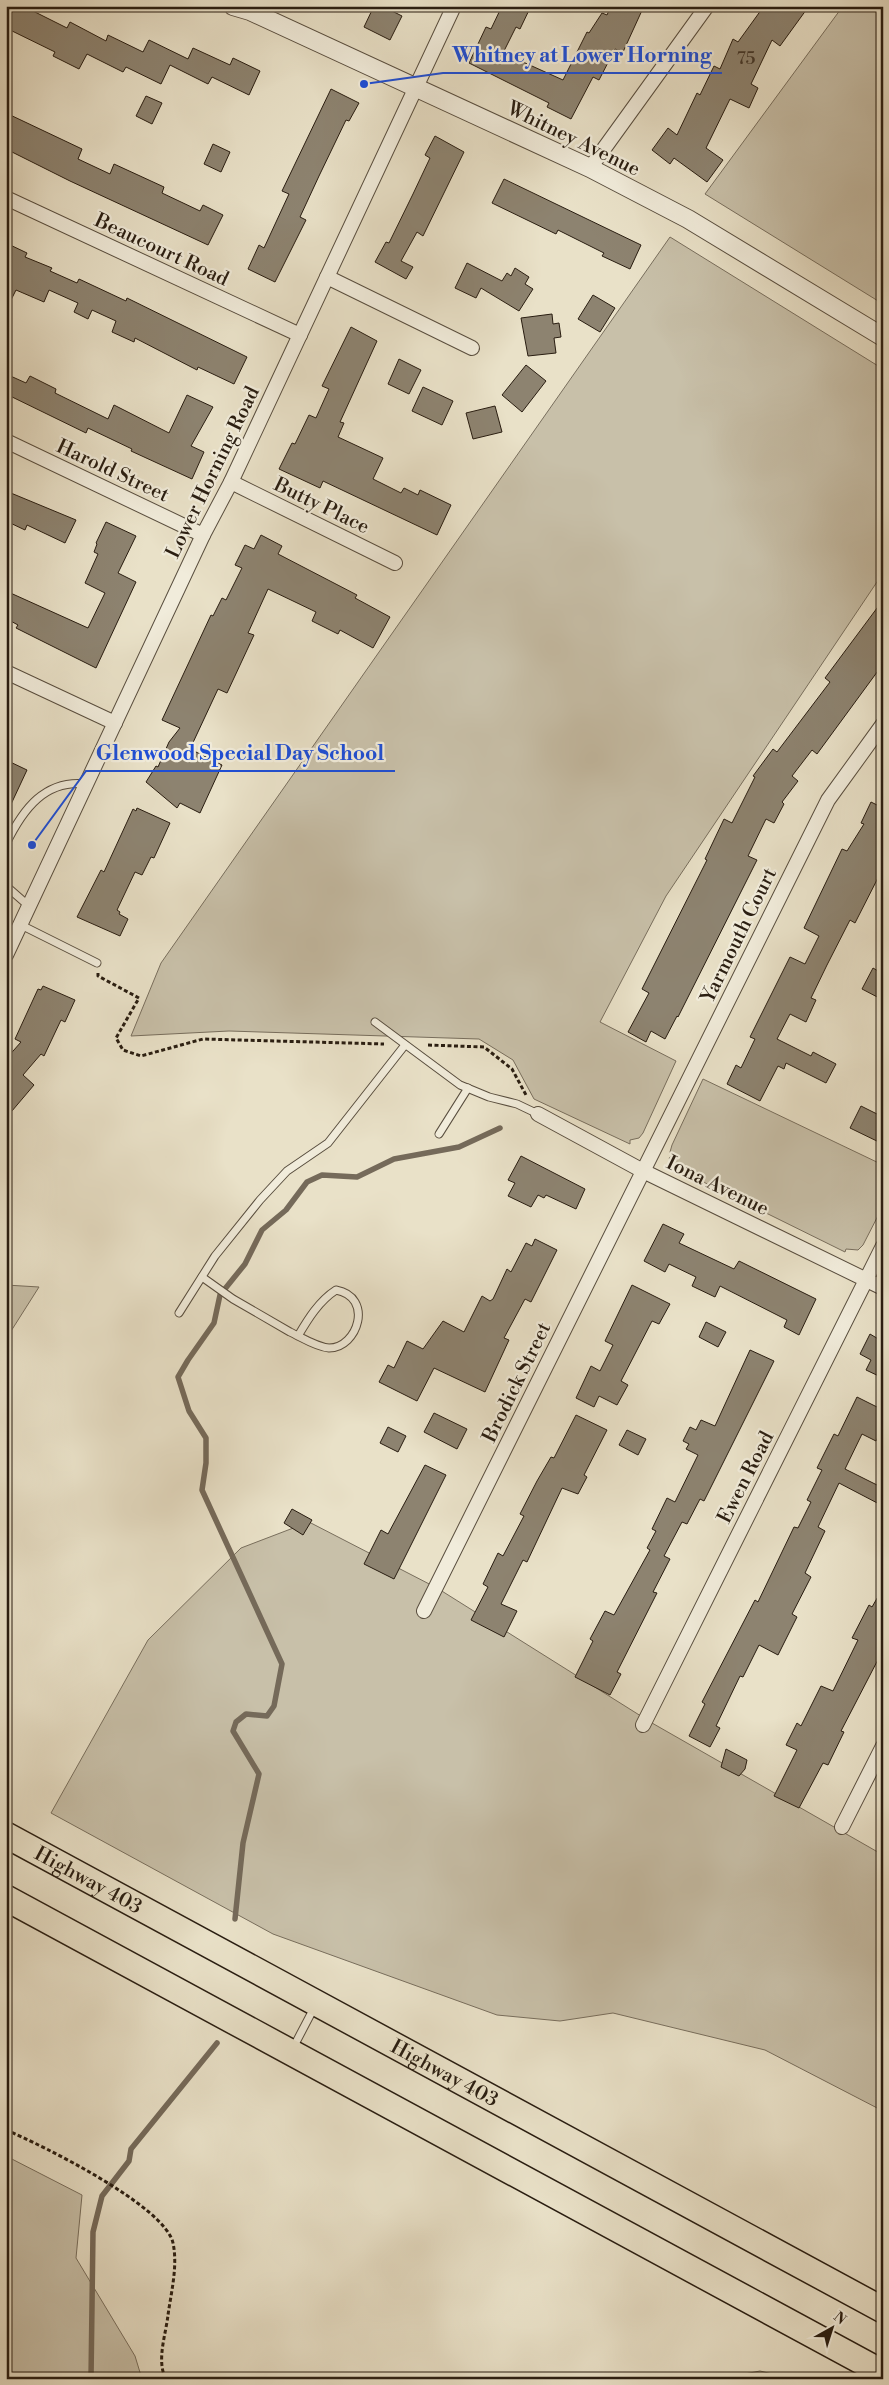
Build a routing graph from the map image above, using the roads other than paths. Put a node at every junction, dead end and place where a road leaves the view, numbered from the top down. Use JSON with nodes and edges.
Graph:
{"nodes":[{"id":1,"x":233,"y":6,"type":"edge"},
{"id":2,"x":454,"y":6,"type":"edge"},
{"id":3,"x":707,"y":6,"type":"edge"},
{"id":4,"x":416,"y":86,"type":"junction"},
{"id":5,"x":590,"y":168,"type":"junction"},
{"id":6,"x":6,"y":198,"type":"edge"},
{"id":7,"x":327,"y":277,"type":"junction"},
{"id":8,"x":300,"y":335,"type":"junction"},
{"id":9,"x":883,"y":338,"type":"edge"},
{"id":10,"x":472,"y":348,"type":"dead end"},
{"id":11,"x":6,"y":442,"type":"edge"},
{"id":12,"x":232,"y":482,"type":"junction"},
{"id":13,"x":203,"y":535,"type":"junction"},
{"id":14,"x":395,"y":563,"type":"dead end"},
{"id":15,"x":6,"y":672,"type":"edge"},
{"id":16,"x":115,"y":723,"type":"junction"},
{"id":17,"x":883,"y":724,"type":"edge"},
{"id":18,"x":88,"y":784,"type":"junction"},
{"id":19,"x":6,"y":844,"type":"edge"},
{"id":20,"x":6,"y":886,"type":"edge"},
{"id":21,"x":30,"y":907,"type":"junction"},
{"id":22,"x":21,"y":925,"type":"junction"},
{"id":23,"x":6,"y":954,"type":"edge"},
{"id":24,"x":97,"y":962,"type":"road end"},
{"id":25,"x":375,"y":1022,"type":"dead end"},
{"id":26,"x":405,"y":1044,"type":"junction"},
{"id":27,"x":468,"y":1088,"type":"junction"},
{"id":28,"x":538,"y":1114,"type":"joint"},
{"id":29,"x":439,"y":1134,"type":"dead end"},
{"id":30,"x":643,"y":1171,"type":"junction"},
{"id":31,"x":883,"y":1246,"type":"edge"},
{"id":32,"x":202,"y":1277,"type":"junction"},
{"id":33,"x":866,"y":1279,"type":"junction"},
{"id":34,"x":883,"y":1288,"type":"edge"},
{"id":35,"x":179,"y":1313,"type":"dead end"},
{"id":36,"x":298,"y":1336,"type":"junction"},
{"id":37,"x":424,"y":1612,"type":"dead end"},
{"id":38,"x":643,"y":1726,"type":"dead end"},
{"id":39,"x":883,"y":1746,"type":"edge"},
{"id":40,"x":842,"y":1826,"type":"dead end"},
{"id":41,"x":6,"y":1835,"type":"edge"},
{"id":42,"x":6,"y":1898,"type":"edge"},
{"id":43,"x":317,"y":2003,"type":"junction"},
{"id":44,"x":291,"y":2052,"type":"junction"},
{"id":45,"x":883,"y":2310,"type":"edge"},
{"id":46,"x":883,"y":2373,"type":"edge"}],
"edges":[{"from":1,"to":4,"type":"street","name":"Whitney Avenue"},
{"from":2,"to":4,"type":"street","name":"Lower Horning Road"},
{"from":3,"to":5,"type":"street"},
{"from":4,"to":5,"type":"street","name":"Whitney Avenue"},
{"from":4,"to":7,"type":"street","name":"Lower Horning Road"},
{"from":5,"to":9,"type":"street","name":"Whitney Avenue"},
{"from":6,"to":8,"type":"street","name":"Beaucourt Road"},
{"from":7,"to":8,"type":"street","name":"Lower Horning Road"},
{"from":7,"to":10,"type":"street"},
{"from":8,"to":12,"type":"street","name":"Lower Horning Road"},
{"from":11,"to":13,"type":"street","name":"Harold Street"},
{"from":12,"to":13,"type":"street","name":"Lower Horning Road"},
{"from":12,"to":14,"type":"street","name":"Butty Place"},
{"from":13,"to":16,"type":"street","name":"Lower Horning Road"},
{"from":15,"to":16,"type":"street"},
{"from":16,"to":18,"type":"street","name":"Lower Horning Road"},
{"from":17,"to":30,"type":"street","name":"Yarmouth Court"},
{"from":18,"to":19,"type":"lane"},
{"from":18,"to":21,"type":"street","name":"Lower Horning Road"},
{"from":20,"to":21,"type":"lane"},
{"from":21,"to":22,"type":"street","name":"Lower Horning Road"},
{"from":22,"to":23,"type":"street","name":"Lower Horning Road"},
{"from":22,"to":24,"type":"lane"},
{"from":25,"to":26,"type":"lane"},
{"from":26,"to":27,"type":"lane"},
{"from":26,"to":32,"type":"lane"},
{"from":27,"to":28,"type":"lane"},
{"from":27,"to":29,"type":"lane"},
{"from":28,"to":30,"type":"street","name":"Iona Avenue"},
{"from":30,"to":33,"type":"street","name":"Iona Avenue"},
{"from":30,"to":37,"type":"street","name":"Brodick Street"},
{"from":31,"to":33,"type":"street","name":"Ewen Road"},
{"from":32,"to":35,"type":"lane"},
{"from":32,"to":36,"type":"lane"},
{"from":33,"to":34,"type":"street","name":"Iona Avenue"},
{"from":33,"to":38,"type":"street","name":"Ewen Road"},
{"from":36,"to":36,"type":"lane"},
{"from":39,"to":40,"type":"street"},
{"from":41,"to":43,"type":"highway","name":"Highway 403"},
{"from":42,"to":44,"type":"highway"},
{"from":43,"to":44,"type":"lane"},
{"from":43,"to":45,"type":"highway","name":"Highway 403"},
{"from":44,"to":46,"type":"highway"}]}
